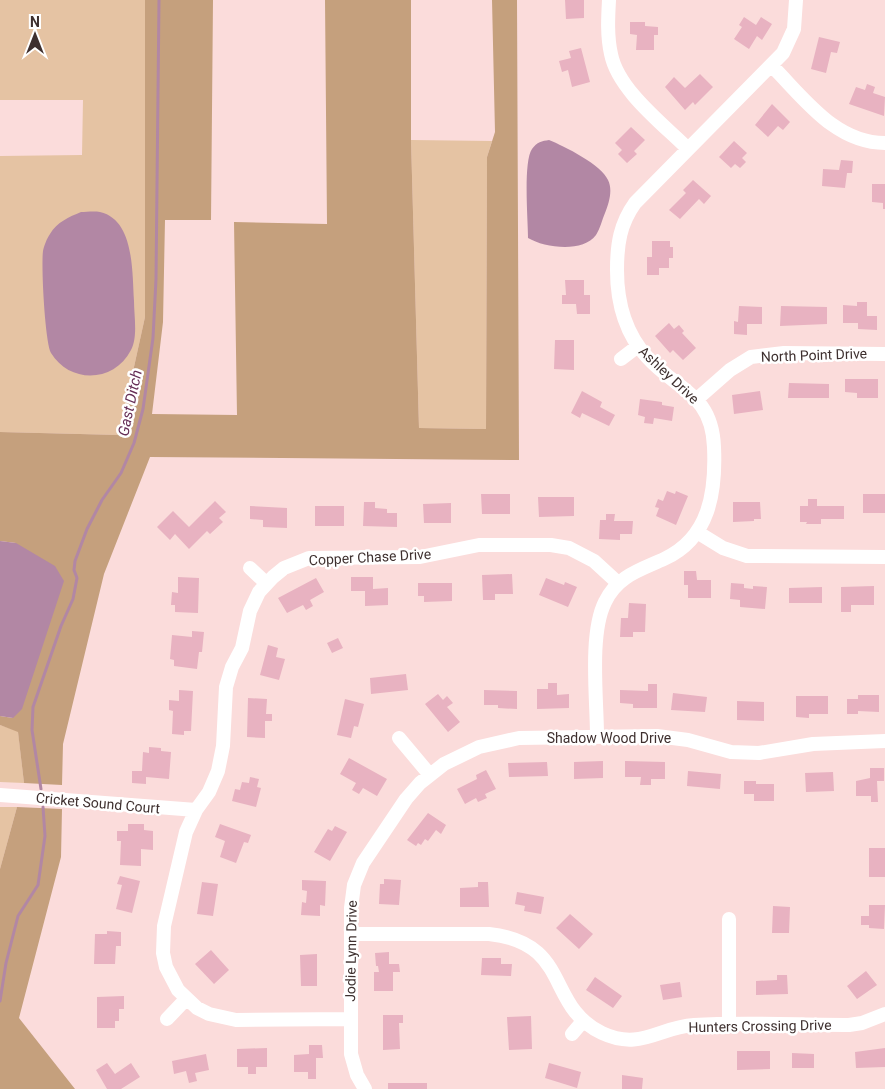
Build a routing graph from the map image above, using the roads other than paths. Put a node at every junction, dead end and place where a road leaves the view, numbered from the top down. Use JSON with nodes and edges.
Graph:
{"nodes":[{"id":1,"x":608,"y":0,"type":"edge"},
{"id":2,"x":796,"y":0,"type":"edge"},
{"id":3,"x":772,"y":66,"type":"junction"},
{"id":4,"x":885,"y":143,"type":"edge"},
{"id":5,"x":688,"y":149,"type":"junction"},
{"id":6,"x":638,"y":346,"type":"junction"},
{"id":7,"x":885,"y":354,"type":"edge"},
{"id":8,"x":620,"y":359,"type":"dead end"},
{"id":9,"x":697,"y":399,"type":"junction"},
{"id":10,"x":697,"y":532,"type":"junction"},
{"id":11,"x":885,"y":557,"type":"edge"},
{"id":12,"x":250,"y":568,"type":"dead end"},
{"id":13,"x":266,"y":583,"type":"junction"},
{"id":14,"x":618,"y":583,"type":"junction"},
{"id":15,"x":597,"y":736,"type":"junction"},
{"id":16,"x":399,"y":738,"type":"dead end"},
{"id":17,"x":885,"y":741,"type":"edge"},
{"id":18,"x":430,"y":775,"type":"junction"},
{"id":19,"x":0,"y":795,"type":"edge"},
{"id":20,"x":196,"y":810,"type":"junction"},
{"id":21,"x":729,"y":919,"type":"dead end"},
{"id":22,"x":350,"y":934,"type":"junction"},
{"id":23,"x":186,"y":999,"type":"junction"},
{"id":24,"x":885,"y":1014,"type":"edge"},
{"id":25,"x":167,"y":1019,"type":"dead end"},
{"id":26,"x":350,"y":1019,"type":"junction"},
{"id":27,"x":584,"y":1021,"type":"junction"},
{"id":28,"x":729,"y":1025,"type":"junction"},
{"id":29,"x":572,"y":1034,"type":"dead end"},
{"id":30,"x":365,"y":1089,"type":"edge"}],
"edges":[{"from":1,"to":5,"type":"street"},
{"from":2,"to":3,"type":"street","name":"Ashley Drive"},
{"from":3,"to":4,"type":"street"},
{"from":3,"to":5,"type":"street","name":"Ashley Drive"},
{"from":5,"to":6,"type":"street","name":"Ashley Drive"},
{"from":6,"to":8,"type":"street"},
{"from":6,"to":9,"type":"street","name":"Ashley Drive"},
{"from":7,"to":9,"type":"street","name":"North Point Drive"},
{"from":9,"to":10,"type":"street","name":"Ashley Drive"},
{"from":10,"to":11,"type":"street"},
{"from":10,"to":14,"type":"street","name":"Ashley Drive"},
{"from":12,"to":13,"type":"street"},
{"from":13,"to":14,"type":"street","name":"Copper Chase Drive"},
{"from":13,"to":20,"type":"street"},
{"from":14,"to":15,"type":"street","name":"Ashley Drive"},
{"from":15,"to":17,"type":"street","name":"Shadow Wood Drive"},
{"from":15,"to":18,"type":"street","name":"Shadow Wood Drive"},
{"from":16,"to":18,"type":"street"},
{"from":18,"to":22,"type":"street","name":"Jodie Lynn Drive"},
{"from":19,"to":20,"type":"street","name":"Cricket Sound Court"},
{"from":20,"to":23,"type":"street"},
{"from":21,"to":28,"type":"street"},
{"from":22,"to":26,"type":"street","name":"Jodie Lynn Drive"},
{"from":22,"to":27,"type":"street","name":"Hunters Crossing Drive"},
{"from":23,"to":25,"type":"street"},
{"from":23,"to":26,"type":"street"},
{"from":24,"to":28,"type":"street","name":"Hunters Crossing Drive"},
{"from":26,"to":30,"type":"street","name":"Jodie Lynn Drive"},
{"from":27,"to":28,"type":"street","name":"Hunters Crossing Drive"},
{"from":27,"to":29,"type":"street"}]}
